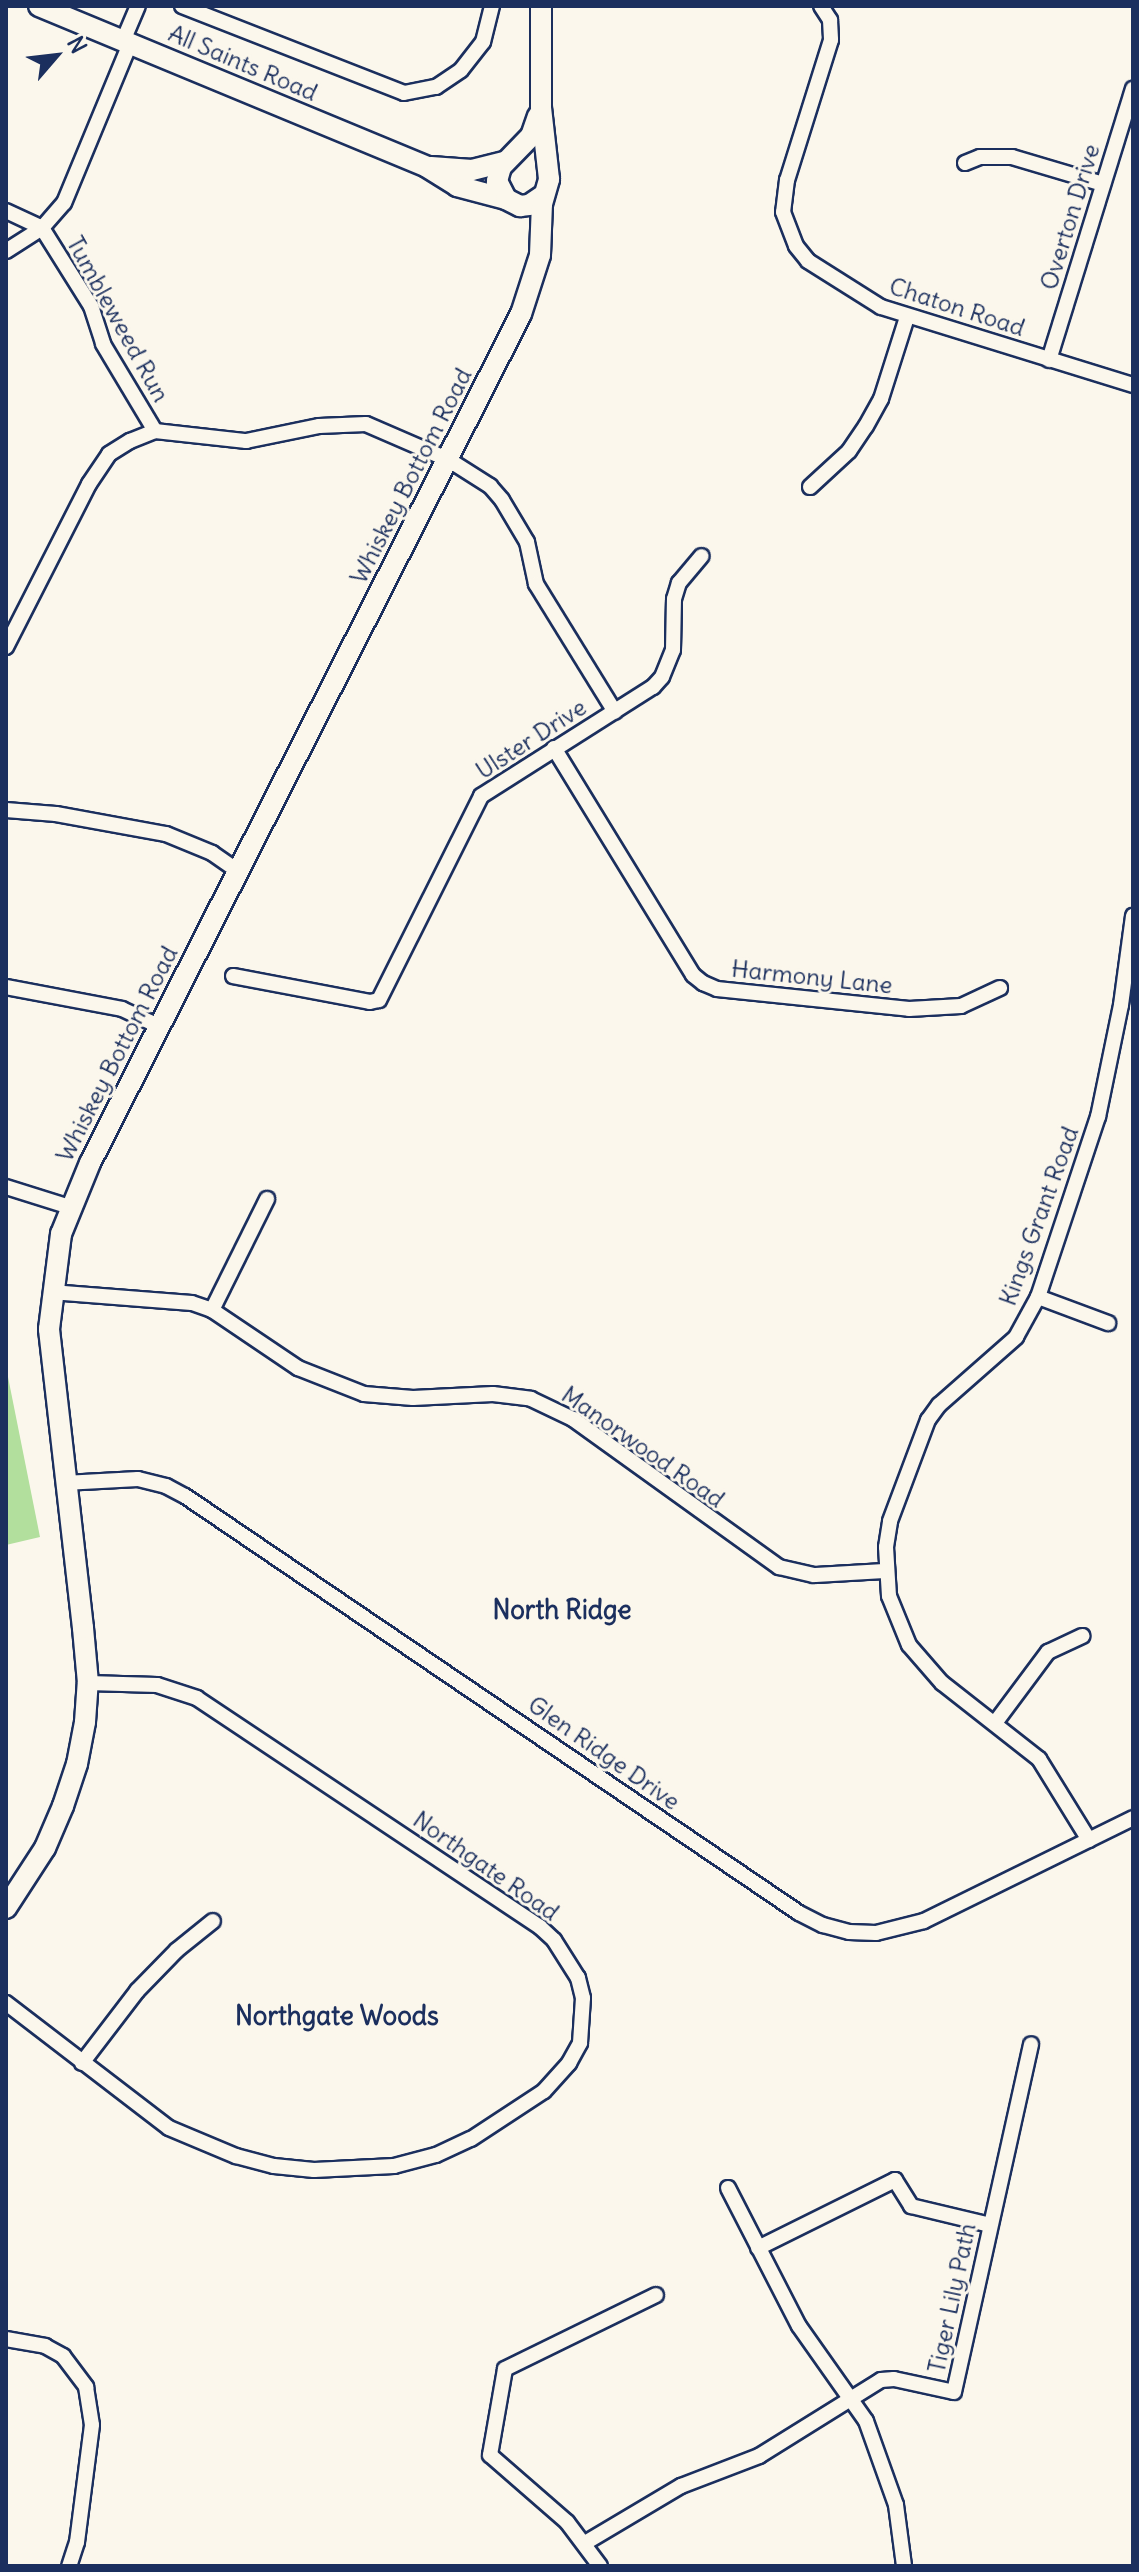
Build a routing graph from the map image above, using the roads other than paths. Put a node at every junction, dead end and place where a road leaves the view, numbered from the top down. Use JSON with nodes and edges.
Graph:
{"nodes":[{"id":1,"x":39,"y":6,"type":"edge"},
{"id":2,"x":138,"y":6,"type":"edge"},
{"id":3,"x":182,"y":6,"type":"edge"},
{"id":4,"x":492,"y":6,"type":"edge"},
{"id":5,"x":541,"y":6,"type":"edge"},
{"id":6,"x":821,"y":6,"type":"edge"},
{"id":7,"x":126,"y":42,"type":"junction"},
{"id":8,"x":1133,"y":89,"type":"edge"},
{"id":9,"x":541,"y":108,"type":"junction"},
{"id":10,"x":509,"y":159,"type":"junction"},
{"id":11,"x":965,"y":163,"type":"dead end"},
{"id":12,"x":427,"y":167,"type":"junction"},
{"id":13,"x":546,"y":169,"type":"junction"},
{"id":14,"x":1103,"y":184,"type":"junction"},
{"id":15,"x":544,"y":195,"type":"junction"},
{"id":16,"x":509,"y":201,"type":"junction"},
{"id":17,"x":6,"y":211,"type":"edge"},
{"id":18,"x":42,"y":228,"type":"junction"},
{"id":19,"x":6,"y":251,"type":"edge"},
{"id":20,"x":533,"y":276,"type":"junction"},
{"id":21,"x":907,"y":317,"type":"junction"},
{"id":22,"x":1049,"y":360,"type":"junction"},
{"id":23,"x":1133,"y":385,"type":"edge"},
{"id":24,"x":155,"y":431,"type":"junction"},
{"id":25,"x":449,"y":460,"type":"junction"},
{"id":26,"x":810,"y":487,"type":"dead end"},
{"id":27,"x":702,"y":556,"type":"dead end"},
{"id":28,"x":6,"y":647,"type":"edge"},
{"id":29,"x":615,"y":712,"type":"junction"},
{"id":30,"x":554,"y":748,"type":"junction"},
{"id":31,"x":6,"y":810,"type":"edge"},
{"id":32,"x":238,"y":871,"type":"junction"},
{"id":33,"x":1133,"y":916,"type":"edge"},
{"id":34,"x":233,"y":976,"type":"dead end"},
{"id":35,"x":6,"y":987,"type":"edge"},
{"id":36,"x":1000,"y":988,"type":"dead end"},
{"id":37,"x":1126,"y":1017,"type":"edge"},
{"id":38,"x":161,"y":1027,"type":"junction"},
{"id":39,"x":6,"y":1187,"type":"edge"},
{"id":40,"x":267,"y":1199,"type":"dead end"},
{"id":41,"x":70,"y":1207,"type":"junction"},
{"id":42,"x":51,"y":1292,"type":"junction"},
{"id":43,"x":1038,"y":1297,"type":"junction"},
{"id":44,"x":212,"y":1310,"type":"junction"},
{"id":45,"x":1108,"y":1323,"type":"dead end"},
{"id":46,"x":64,"y":1483,"type":"junction"},
{"id":47,"x":886,"y":1571,"type":"junction"},
{"id":48,"x":1083,"y":1636,"type":"dead end"},
{"id":49,"x":88,"y":1683,"type":"junction"},
{"id":50,"x":995,"y":1723,"type":"junction"},
{"id":51,"x":1133,"y":1818,"type":"edge"},
{"id":52,"x":1089,"y":1840,"type":"junction"},
{"id":53,"x":6,"y":1908,"type":"edge"},
{"id":54,"x":213,"y":1921,"type":"dead end"},
{"id":55,"x":6,"y":2003,"type":"edge"},
{"id":56,"x":1031,"y":2044,"type":"dead end"},
{"id":57,"x":82,"y":2063,"type":"junction"},
{"id":58,"x":728,"y":2188,"type":"dead end"},
{"id":59,"x":990,"y":2225,"type":"junction"},
{"id":60,"x":758,"y":2248,"type":"junction"},
{"id":61,"x":656,"y":2295,"type":"dead end"},
{"id":62,"x":6,"y":2339,"type":"edge"},
{"id":63,"x":852,"y":2397,"type":"junction"},
{"id":64,"x":585,"y":2543,"type":"junction"},
{"id":65,"x":69,"y":2566,"type":"edge"},
{"id":66,"x":600,"y":2566,"type":"edge"},
{"id":67,"x":904,"y":2566,"type":"edge"}],
"edges":[{"from":1,"to":7,"type":"street","name":"All Saints Road"},
{"from":2,"to":7,"type":"street"},
{"from":3,"to":4,"type":"street"},
{"from":5,"to":9,"type":"street"},
{"from":6,"to":21,"type":"street","name":"Chaton Road"},
{"from":7,"to":12,"type":"street","name":"All Saints Road"},
{"from":7,"to":18,"type":"street"},
{"from":8,"to":14,"type":"street","name":"Overton Drive"},
{"from":9,"to":10,"type":"street"},
{"from":9,"to":13,"type":"street"},
{"from":10,"to":12,"type":"street","name":"All Saints Road"},
{"from":10,"to":13,"type":"street"},
{"from":10,"to":16,"type":"street"},
{"from":11,"to":14,"type":"street"},
{"from":12,"to":16,"type":"street","name":"All Saints Road"},
{"from":13,"to":15,"type":"street"},
{"from":14,"to":22,"type":"street","name":"Overton Drive"},
{"from":15,"to":16,"type":"street"},
{"from":15,"to":20,"type":"street","name":"Whiskey Bottom Road"},
{"from":16,"to":20,"type":"street","name":"Whiskey Bottom Road"},
{"from":17,"to":18,"type":"street"},
{"from":18,"to":19,"type":"street"},
{"from":18,"to":24,"type":"street","name":"Tumbleweed Run"},
{"from":20,"to":25,"type":"street","name":"Whiskey Bottom Road"},
{"from":21,"to":22,"type":"street","name":"Chaton Road"},
{"from":21,"to":26,"type":"street"},
{"from":22,"to":23,"type":"street","name":"Chaton Road"},
{"from":24,"to":25,"type":"street"},
{"from":24,"to":28,"type":"street"},
{"from":25,"to":29,"type":"street"},
{"from":25,"to":32,"type":"street","name":"Whiskey Bottom Road"},
{"from":27,"to":29,"type":"street","name":"Ulster Drive"},
{"from":29,"to":30,"type":"street","name":"Ulster Drive"},
{"from":30,"to":34,"type":"street","name":"Ulster Drive"},
{"from":30,"to":36,"type":"street","name":"Harmony Lane"},
{"from":31,"to":32,"type":"street"},
{"from":32,"to":38,"type":"street","name":"Whiskey Bottom Road"},
{"from":33,"to":37,"type":"street","name":"Kings Grant Road"},
{"from":35,"to":38,"type":"street"},
{"from":37,"to":43,"type":"street","name":"Kings Grant Road"},
{"from":38,"to":41,"type":"street","name":"Whiskey Bottom Road"},
{"from":39,"to":41,"type":"street"},
{"from":40,"to":44,"type":"street"},
{"from":41,"to":42,"type":"street","name":"Whiskey Bottom Road"},
{"from":42,"to":44,"type":"street","name":"Manorwood Road"},
{"from":42,"to":46,"type":"street","name":"Whiskey Bottom Road"},
{"from":43,"to":45,"type":"street"},
{"from":43,"to":47,"type":"street","name":"Kings Grant Road"},
{"from":44,"to":47,"type":"street","name":"Manorwood Road"},
{"from":46,"to":49,"type":"street","name":"Whiskey Bottom Road"},
{"from":46,"to":52,"type":"street","name":"Glen Ridge Drive"},
{"from":47,"to":50,"type":"street","name":"Kings Grant Road"},
{"from":48,"to":50,"type":"street"},
{"from":49,"to":53,"type":"street","name":"Whiskey Bottom Road"},
{"from":49,"to":57,"type":"street","name":"Northgate Road"},
{"from":50,"to":52,"type":"street","name":"Kings Grant Road"},
{"from":51,"to":52,"type":"street","name":"Glen Ridge Drive"},
{"from":54,"to":57,"type":"street"},
{"from":55,"to":57,"type":"street","name":"Northgate Road"},
{"from":56,"to":59,"type":"street","name":"Tiger Lily Path"},
{"from":58,"to":60,"type":"street"},
{"from":59,"to":60,"type":"street"},
{"from":59,"to":63,"type":"street","name":"Tiger Lily Path"},
{"from":60,"to":63,"type":"street"},
{"from":61,"to":64,"type":"street"},
{"from":62,"to":65,"type":"street"},
{"from":63,"to":64,"type":"street","name":"Tiger Lily Path"},
{"from":63,"to":67,"type":"street"},
{"from":64,"to":66,"type":"street"}]}
